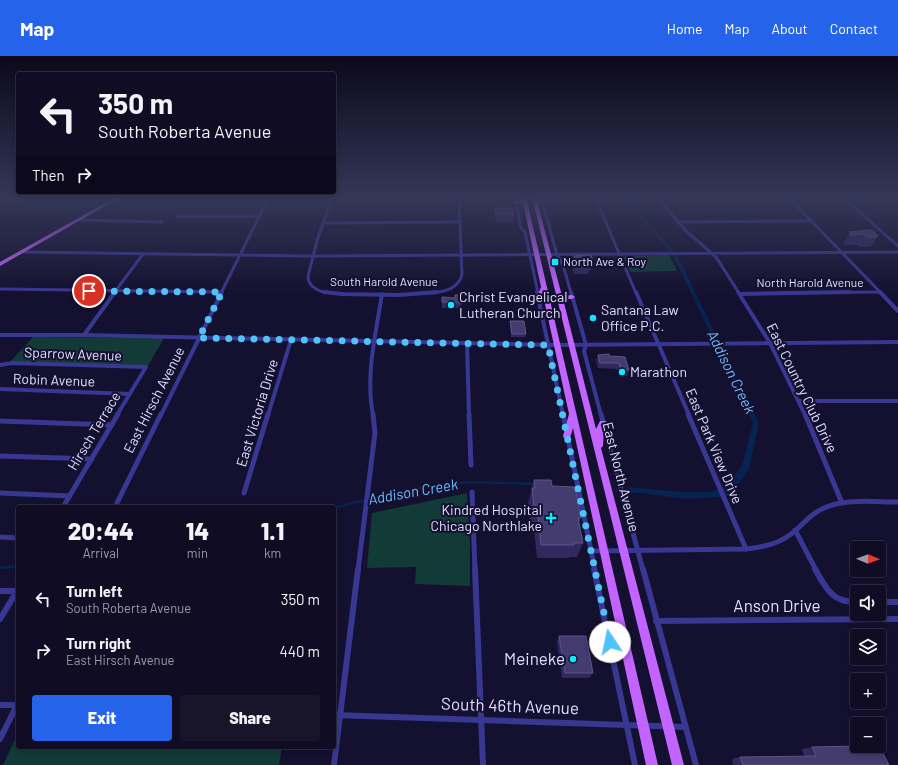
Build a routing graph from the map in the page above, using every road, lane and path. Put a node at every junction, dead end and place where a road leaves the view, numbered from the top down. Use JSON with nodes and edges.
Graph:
{"nodes":[{"id":1,"x":60,"y":230,"type":"edge"},
{"id":2,"x":253,"y":230,"type":"edge"},
{"id":3,"x":321,"y":230,"type":"edge"},
{"id":4,"x":461,"y":230,"type":"edge"},
{"id":5,"x":523,"y":230,"type":"edge"},
{"id":6,"x":531,"y":230,"type":"edge"},
{"id":7,"x":542,"y":230,"type":"edge"},
{"id":8,"x":550,"y":230,"type":"edge"},
{"id":9,"x":608,"y":230,"type":"edge"},
{"id":10,"x":686,"y":230,"type":"edge"},
{"id":11,"x":820,"y":230,"type":"edge"},
{"id":12,"x":880,"y":230,"type":"edge"},
{"id":13,"x":898,"y":246,"type":"edge"},
{"id":14,"x":21,"y":252,"type":"junction"},
{"id":15,"x":898,"y":252,"type":"edge"},
{"id":16,"x":712,"y":253,"type":"junction"},
{"id":17,"x":842,"y":253,"type":"junction"},
{"id":18,"x":144,"y":254,"type":"junction"},
{"id":19,"x":618,"y":254,"type":"junction"},
{"id":20,"x":240,"y":255,"type":"junction"},
{"id":21,"x":463,"y":255,"type":"junction"},
{"id":22,"x":530,"y":255,"type":"junction"},
{"id":23,"x":537,"y":255,"type":"junction"},
{"id":24,"x":548,"y":255,"type":"junction"},
{"id":25,"x":557,"y":255,"type":"junction"},
{"id":26,"x":312,"y":256,"type":"junction"},
{"id":27,"x":0,"y":264,"type":"edge"},
{"id":28,"x":543,"y":284,"type":"junction"},
{"id":29,"x":0,"y":289,"type":"edge"},
{"id":30,"x":116,"y":292,"type":"junction"},
{"id":31,"x":222,"y":292,"type":"junction"},
{"id":32,"x":880,"y":292,"type":"junction"},
{"id":33,"x":382,"y":294,"type":"junction"},
{"id":34,"x":740,"y":294,"type":"junction"},
{"id":35,"x":572,"y":296,"type":"junction"},
{"id":36,"x":560,"y":298,"type":"junction"},
{"id":37,"x":539,"y":300,"type":"junction"},
{"id":38,"x":898,"y":311,"type":"edge"},
{"id":39,"x":0,"y":335,"type":"edge"},
{"id":40,"x":84,"y":335,"type":"junction"},
{"id":41,"x":199,"y":338,"type":"junction"},
{"id":42,"x":291,"y":340,"type":"junction"},
{"id":43,"x":375,"y":342,"type":"junction"},
{"id":44,"x":898,"y":342,"type":"edge"},
{"id":45,"x":770,"y":343,"type":"junction"},
{"id":46,"x":467,"y":344,"type":"junction"},
{"id":47,"x":658,"y":344,"type":"junction"},
{"id":48,"x":548,"y":345,"type":"junction"},
{"id":49,"x":557,"y":345,"type":"junction"},
{"id":50,"x":571,"y":345,"type":"junction"},
{"id":51,"x":586,"y":345,"type":"junction"},
{"id":52,"x":0,"y":365,"type":"edge"},
{"id":53,"x":146,"y":367,"type":"joint"},
{"id":54,"x":0,"y":389,"type":"edge"},
{"id":55,"x":130,"y":394,"type":"junction"},
{"id":56,"x":898,"y":401,"type":"edge"},
{"id":57,"x":799,"y":402,"type":"junction"},
{"id":58,"x":572,"y":412,"type":"junction"},
{"id":59,"x":0,"y":421,"type":"edge"},
{"id":60,"x":602,"y":424,"type":"junction"},
{"id":61,"x":112,"y":425,"type":"junction"},
{"id":62,"x":567,"y":436,"type":"junction"},
{"id":63,"x":599,"y":452,"type":"junction"},
{"id":64,"x":0,"y":456,"type":"edge"},
{"id":65,"x":92,"y":459,"type":"junction"},
{"id":66,"x":471,"y":465,"type":"dead end"},
{"id":67,"x":472,"y":492,"type":"dead end"},
{"id":68,"x":0,"y":493,"type":"edge"},
{"id":69,"x":244,"y":493,"type":"dead end"},
{"id":70,"x":70,"y":496,"type":"junction"},
{"id":71,"x":898,"y":502,"type":"edge"},
{"id":72,"x":842,"y":503,"type":"junction"},
{"id":73,"x":65,"y":505,"type":"edge"},
{"id":74,"x":115,"y":505,"type":"edge"},
{"id":75,"x":795,"y":530,"type":"junction"},
{"id":76,"x":0,"y":538,"type":"edge"},
{"id":77,"x":16,"y":538,"type":"edge"},
{"id":78,"x":746,"y":549,"type":"junction"},
{"id":79,"x":637,"y":550,"type":"junction"},
{"id":80,"x":591,"y":551,"type":"junction"},
{"id":81,"x":604,"y":551,"type":"junction"},
{"id":82,"x":624,"y":551,"type":"junction"},
{"id":83,"x":0,"y":591,"type":"edge"},
{"id":84,"x":850,"y":601,"type":"edge"},
{"id":85,"x":886,"y":602,"type":"edge"},
{"id":86,"x":898,"y":602,"type":"edge"},
{"id":87,"x":0,"y":619,"type":"edge"},
{"id":88,"x":898,"y":619,"type":"edge"},
{"id":89,"x":656,"y":621,"type":"junction"},
{"id":90,"x":16,"y":704,"type":"edge"},
{"id":91,"x":0,"y":705,"type":"edge"},
{"id":92,"x":16,"y":708,"type":"edge"},
{"id":93,"x":337,"y":715,"type":"edge"},
{"id":94,"x":481,"y":720,"type":"junction"},
{"id":95,"x":627,"y":725,"type":"junction"},
{"id":96,"x":643,"y":725,"type":"junction"},
{"id":97,"x":668,"y":726,"type":"junction"},
{"id":98,"x":685,"y":726,"type":"junction"},
{"id":99,"x":336,"y":732,"type":"edge"},
{"id":100,"x":0,"y":740,"type":"edge"},
{"id":101,"x":335,"y":749,"type":"edge"},
{"id":102,"x":334,"y":765,"type":"edge"},
{"id":103,"x":483,"y":765,"type":"edge"},
{"id":104,"x":635,"y":765,"type":"edge"},
{"id":105,"x":652,"y":765,"type":"edge"},
{"id":106,"x":678,"y":765,"type":"edge"},
{"id":107,"x":696,"y":765,"type":"edge"}],
"edges":[{"from":1,"to":14,"type":"main road"},
{"from":2,"to":20,"type":"street","name":"East Hirsch Avenue"},
{"from":3,"to":26,"type":"street"},
{"from":4,"to":21,"type":"street","name":"South Harold Avenue"},
{"from":5,"to":22,"type":"street"},
{"from":6,"to":23,"type":"main road"},
{"from":7,"to":24,"type":"main road","name":"East North Avenue"},
{"from":8,"to":25,"type":"street"},
{"from":9,"to":19,"type":"street","name":"East Park View Drive"},
{"from":10,"to":16,"type":"street","name":"East Country Club Drive"},
{"from":11,"to":17,"type":"street"},
{"from":12,"to":13,"type":"street"},
{"from":14,"to":18,"type":"street"},
{"from":14,"to":27,"type":"main road"},
{"from":15,"to":17,"type":"street"},
{"from":16,"to":17,"type":"street"},
{"from":16,"to":19,"type":"street"},
{"from":16,"to":34,"type":"street","name":"East Country Club Drive"},
{"from":17,"to":32,"type":"street"},
{"from":18,"to":20,"type":"street"},
{"from":18,"to":30,"type":"street"},
{"from":19,"to":25,"type":"street"},
{"from":19,"to":47,"type":"street","name":"East Park View Drive"},
{"from":20,"to":26,"type":"street"},
{"from":20,"to":31,"type":"street","name":"East Hirsch Avenue"},
{"from":21,"to":22,"type":"street"},
{"from":21,"to":26,"type":"street"},
{"from":21,"to":33,"type":"street","name":"South Harold Avenue"},
{"from":22,"to":23,"type":"street"},
{"from":22,"to":37,"type":"street"},
{"from":23,"to":24,"type":"street"},
{"from":23,"to":28,"type":"main road"},
{"from":24,"to":25,"type":"street"},
{"from":24,"to":36,"type":"main road","name":"East North Avenue"},
{"from":25,"to":35,"type":"street"},
{"from":26,"to":33,"type":"street","name":"South Harold Avenue"},
{"from":28,"to":37,"type":"main road"},
{"from":28,"to":49,"type":"main road"},
{"from":29,"to":30,"type":"street"},
{"from":30,"to":31,"type":"street"},
{"from":30,"to":40,"type":"street"},
{"from":31,"to":41,"type":"street","name":"East Hirsch Avenue"},
{"from":32,"to":34,"type":"street","name":"North Harold Avenue"},
{"from":32,"to":38,"type":"street"},
{"from":33,"to":43,"type":"street"},
{"from":34,"to":45,"type":"street","name":"East Country Club Drive"},
{"from":35,"to":36,"type":"main road"},
{"from":35,"to":51,"type":"street"},
{"from":36,"to":50,"type":"main road","name":"East North Avenue"},
{"from":37,"to":48,"type":"street"},
{"from":39,"to":40,"type":"street"},
{"from":40,"to":41,"type":"street"},
{"from":41,"to":42,"type":"street"},
{"from":41,"to":74,"type":"street","name":"East Hirsch Avenue"},
{"from":42,"to":43,"type":"street"},
{"from":42,"to":69,"type":"street","name":"East Victoria Drive"},
{"from":43,"to":46,"type":"street"},
{"from":43,"to":93,"type":"street"},
{"from":44,"to":45,"type":"street"},
{"from":45,"to":47,"type":"street"},
{"from":45,"to":57,"type":"street","name":"East Country Club Drive"},
{"from":46,"to":48,"type":"street"},
{"from":46,"to":66,"type":"street"},
{"from":47,"to":51,"type":"street"},
{"from":47,"to":78,"type":"street","name":"East Park View Drive"},
{"from":48,"to":49,"type":"street"},
{"from":48,"to":62,"type":"street"},
{"from":49,"to":50,"type":"street"},
{"from":49,"to":58,"type":"main road"},
{"from":50,"to":51,"type":"street"},
{"from":50,"to":63,"type":"main road","name":"East North Avenue"},
{"from":51,"to":60,"type":"street","name":"East North Avenue"},
{"from":52,"to":53,"type":"street","name":"Sparrow Avenue"},
{"from":53,"to":55,"type":"street","name":"Hirsch Terrace"},
{"from":54,"to":55,"type":"street","name":"Robin Avenue"},
{"from":55,"to":61,"type":"street","name":"Hirsch Terrace"},
{"from":56,"to":57,"type":"street"},
{"from":57,"to":72,"type":"street","name":"East Country Club Drive"},
{"from":58,"to":62,"type":"main road"},
{"from":58,"to":81,"type":"main road"},
{"from":59,"to":61,"type":"street"},
{"from":60,"to":63,"type":"main road"},
{"from":60,"to":79,"type":"street","name":"East North Avenue"},
{"from":61,"to":65,"type":"street","name":"Hirsch Terrace"},
{"from":62,"to":80,"type":"street"},
{"from":63,"to":82,"type":"main road","name":"East North Avenue"},
{"from":64,"to":65,"type":"street"},
{"from":65,"to":70,"type":"street","name":"Hirsch Terrace"},
{"from":67,"to":94,"type":"street"},
{"from":68,"to":70,"type":"street"},
{"from":70,"to":73,"type":"street","name":"Hirsch Terrace"},
{"from":71,"to":72,"type":"street"},
{"from":72,"to":75,"type":"street"},
{"from":75,"to":78,"type":"street"},
{"from":75,"to":84,"type":"street"},
{"from":76,"to":77,"type":"street"},
{"from":78,"to":79,"type":"street"},
{"from":79,"to":82,"type":"street"},
{"from":79,"to":89,"type":"street","name":"East North Avenue"},
{"from":80,"to":81,"type":"street"},
{"from":80,"to":95,"type":"street"},
{"from":81,"to":82,"type":"street"},
{"from":81,"to":96,"type":"main road"},
{"from":82,"to":97,"type":"main road","name":"East North Avenue"},
{"from":83,"to":87,"type":"street"},
{"from":85,"to":86,"type":"street"},
{"from":88,"to":89,"type":"street","name":"Anson Drive"},
{"from":89,"to":98,"type":"street","name":"East North Avenue"},
{"from":90,"to":91,"type":"street"},
{"from":92,"to":100,"type":"street"},
{"from":93,"to":94,"type":"street","name":"South 46th Avenue"},
{"from":93,"to":99,"type":"street"},
{"from":94,"to":95,"type":"street","name":"South 46th Avenue"},
{"from":94,"to":103,"type":"street"},
{"from":95,"to":96,"type":"street","name":"South 46th Avenue"},
{"from":95,"to":104,"type":"street"},
{"from":96,"to":97,"type":"street","name":"South 46th Avenue"},
{"from":96,"to":105,"type":"main road"},
{"from":97,"to":98,"type":"street","name":"South 46th Avenue"},
{"from":97,"to":106,"type":"main road","name":"East North Avenue"},
{"from":98,"to":107,"type":"street","name":"East North Avenue"},
{"from":101,"to":102,"type":"street"}]}
